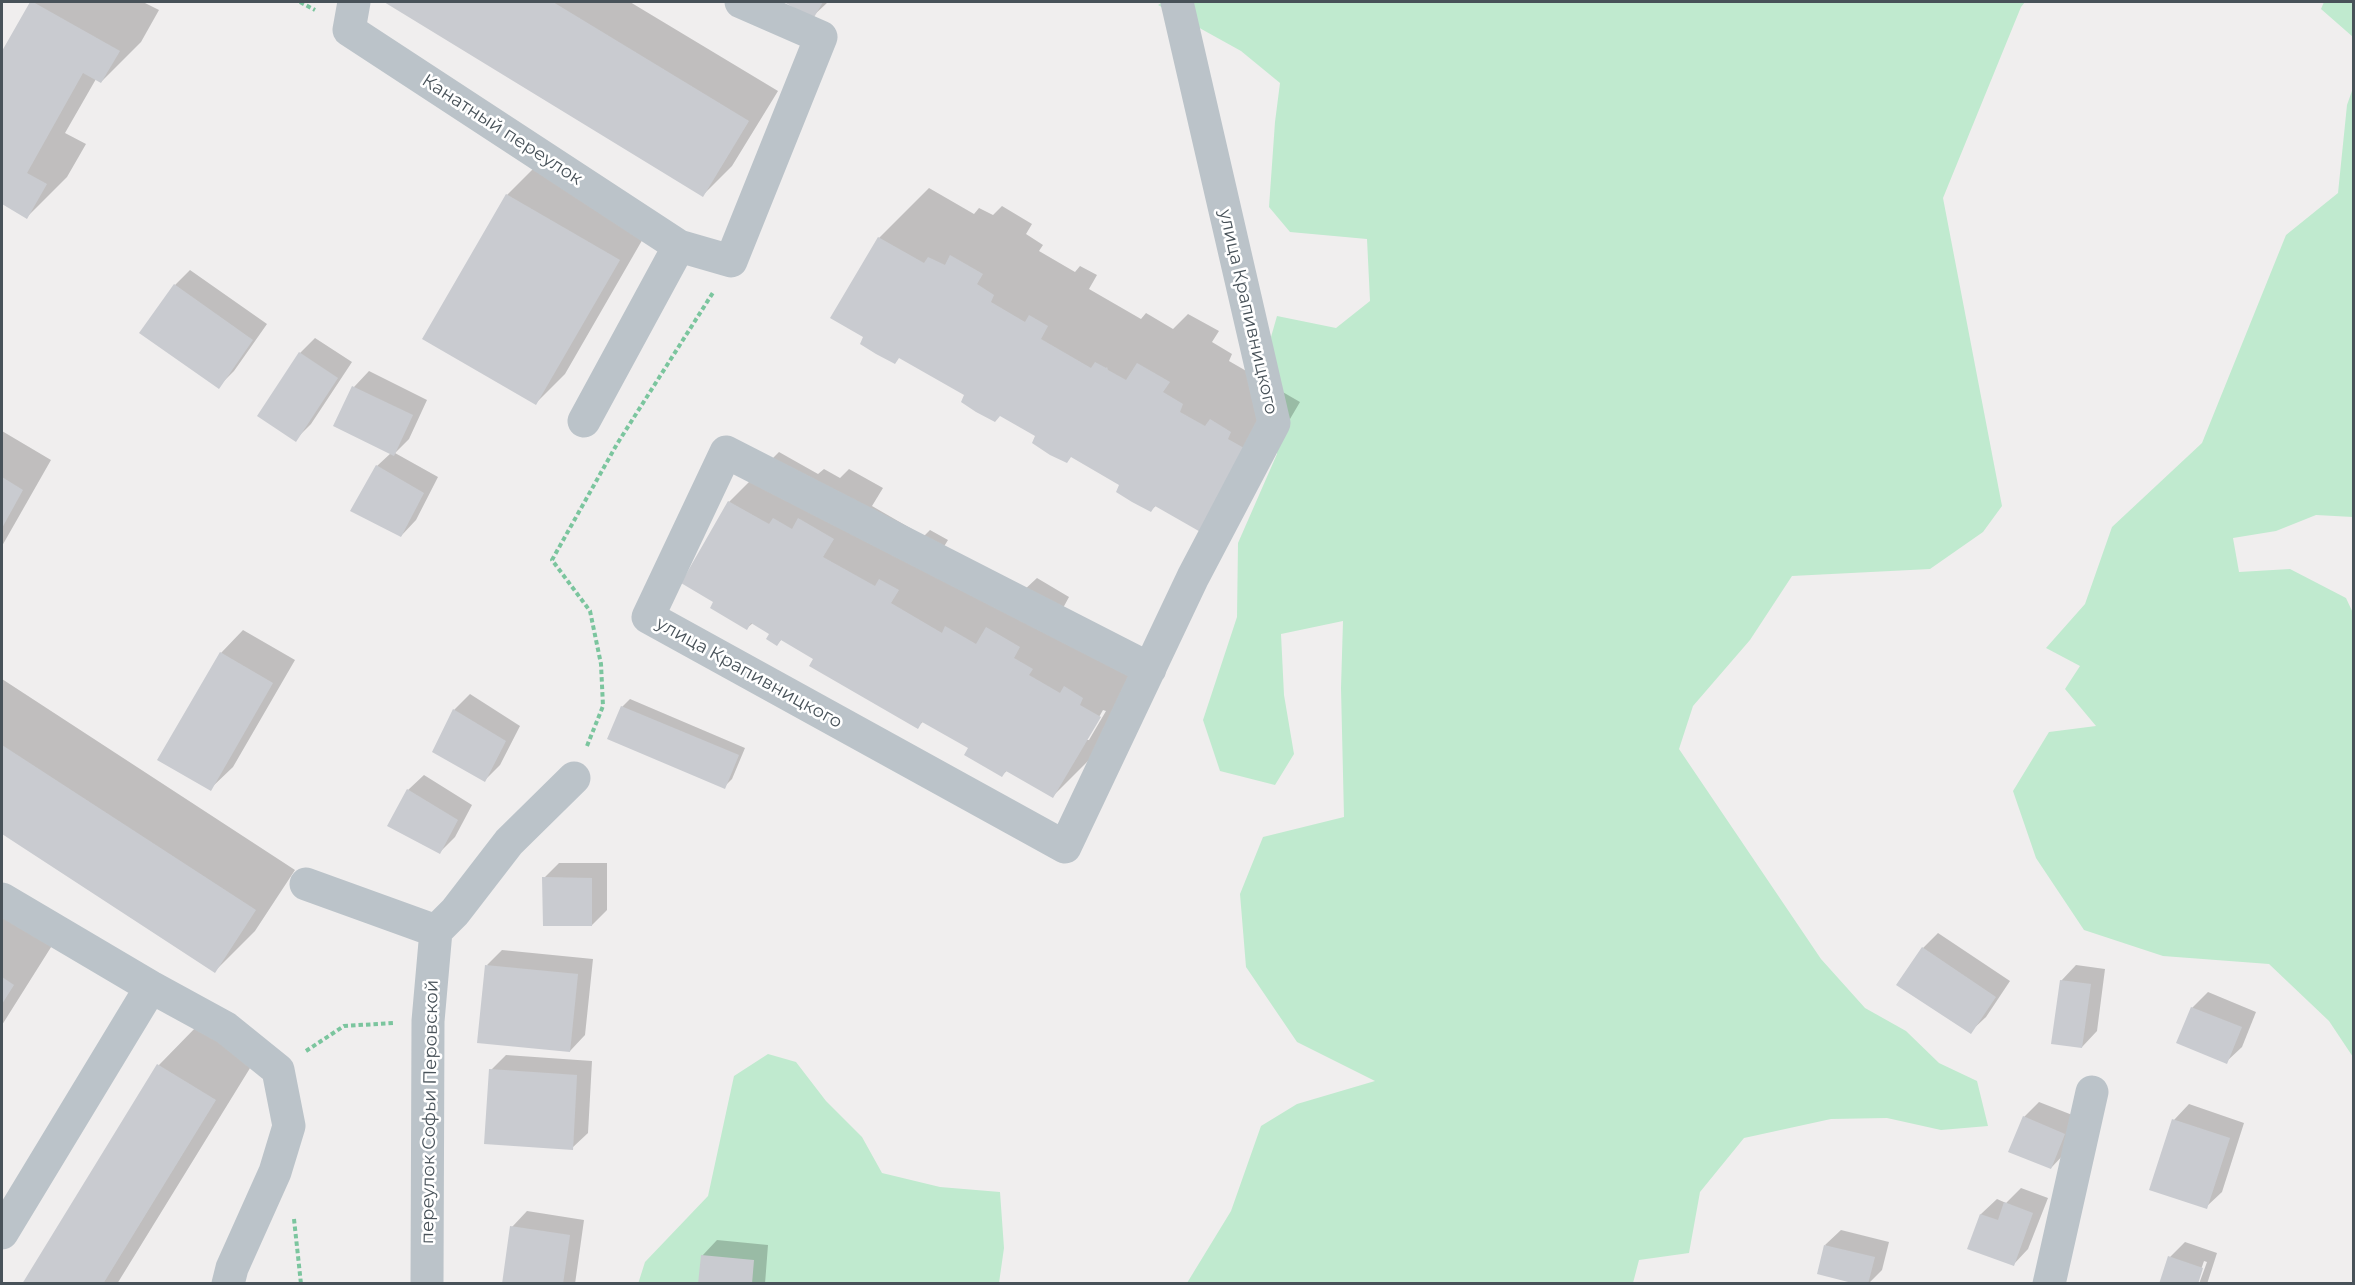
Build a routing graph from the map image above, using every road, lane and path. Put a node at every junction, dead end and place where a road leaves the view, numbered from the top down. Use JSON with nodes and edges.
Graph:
{"nodes":[{"id":1,"x":354,"y":2,"type":"edge"},
{"id":2,"x":741,"y":2,"type":"edge"},
{"id":3,"x":1177,"y":2,"type":"edge"},
{"id":4,"x":680,"y":246,"type":"junction"},
{"id":5,"x":716,"y":288,"type":"dead end"},
{"id":6,"x":584,"y":421,"type":"dead end"},
{"id":7,"x":1150,"y":669,"type":"junction"},
{"id":8,"x":574,"y":778,"type":"joint"},
{"id":9,"x":306,"y":884,"type":"dead end"},
{"id":10,"x":2,"y":899,"type":"edge"},
{"id":11,"x":436,"y":931,"type":"junction"},
{"id":12,"x":151,"y":987,"type":"junction"},
{"id":13,"x":428,"y":1021,"type":"junction"},
{"id":14,"x":278,"y":1070,"type":"junction"},
{"id":15,"x":2092,"y":1092,"type":"dead end"},
{"id":16,"x":2,"y":1233,"type":"edge"},
{"id":17,"x":228,"y":1284,"type":"edge"},
{"id":18,"x":427,"y":1284,"type":"edge"},
{"id":19,"x":2049,"y":1284,"type":"edge"}],
"edges":[{"from":1,"to":4,"type":"street","name":"Канатный переулок"},
{"from":2,"to":4,"type":"street"},
{"from":3,"to":7,"type":"street","name":"улица Крапивницкого"},
{"from":4,"to":6,"type":"street"},
{"from":5,"to":8,"type":"path"},
{"from":7,"to":7,"type":"street","name":"улица Крапивницкого"},
{"from":8,"to":11,"type":"street"},
{"from":9,"to":11,"type":"street"},
{"from":10,"to":12,"type":"street"},
{"from":11,"to":13,"type":"street","name":"переулок Софьи Перовской"},
{"from":12,"to":14,"type":"street"},
{"from":12,"to":16,"type":"street"},
{"from":13,"to":14,"type":"path"},
{"from":13,"to":18,"type":"street","name":"переулок Софьи Перовской"},
{"from":14,"to":17,"type":"street"},
{"from":15,"to":19,"type":"street"}]}
